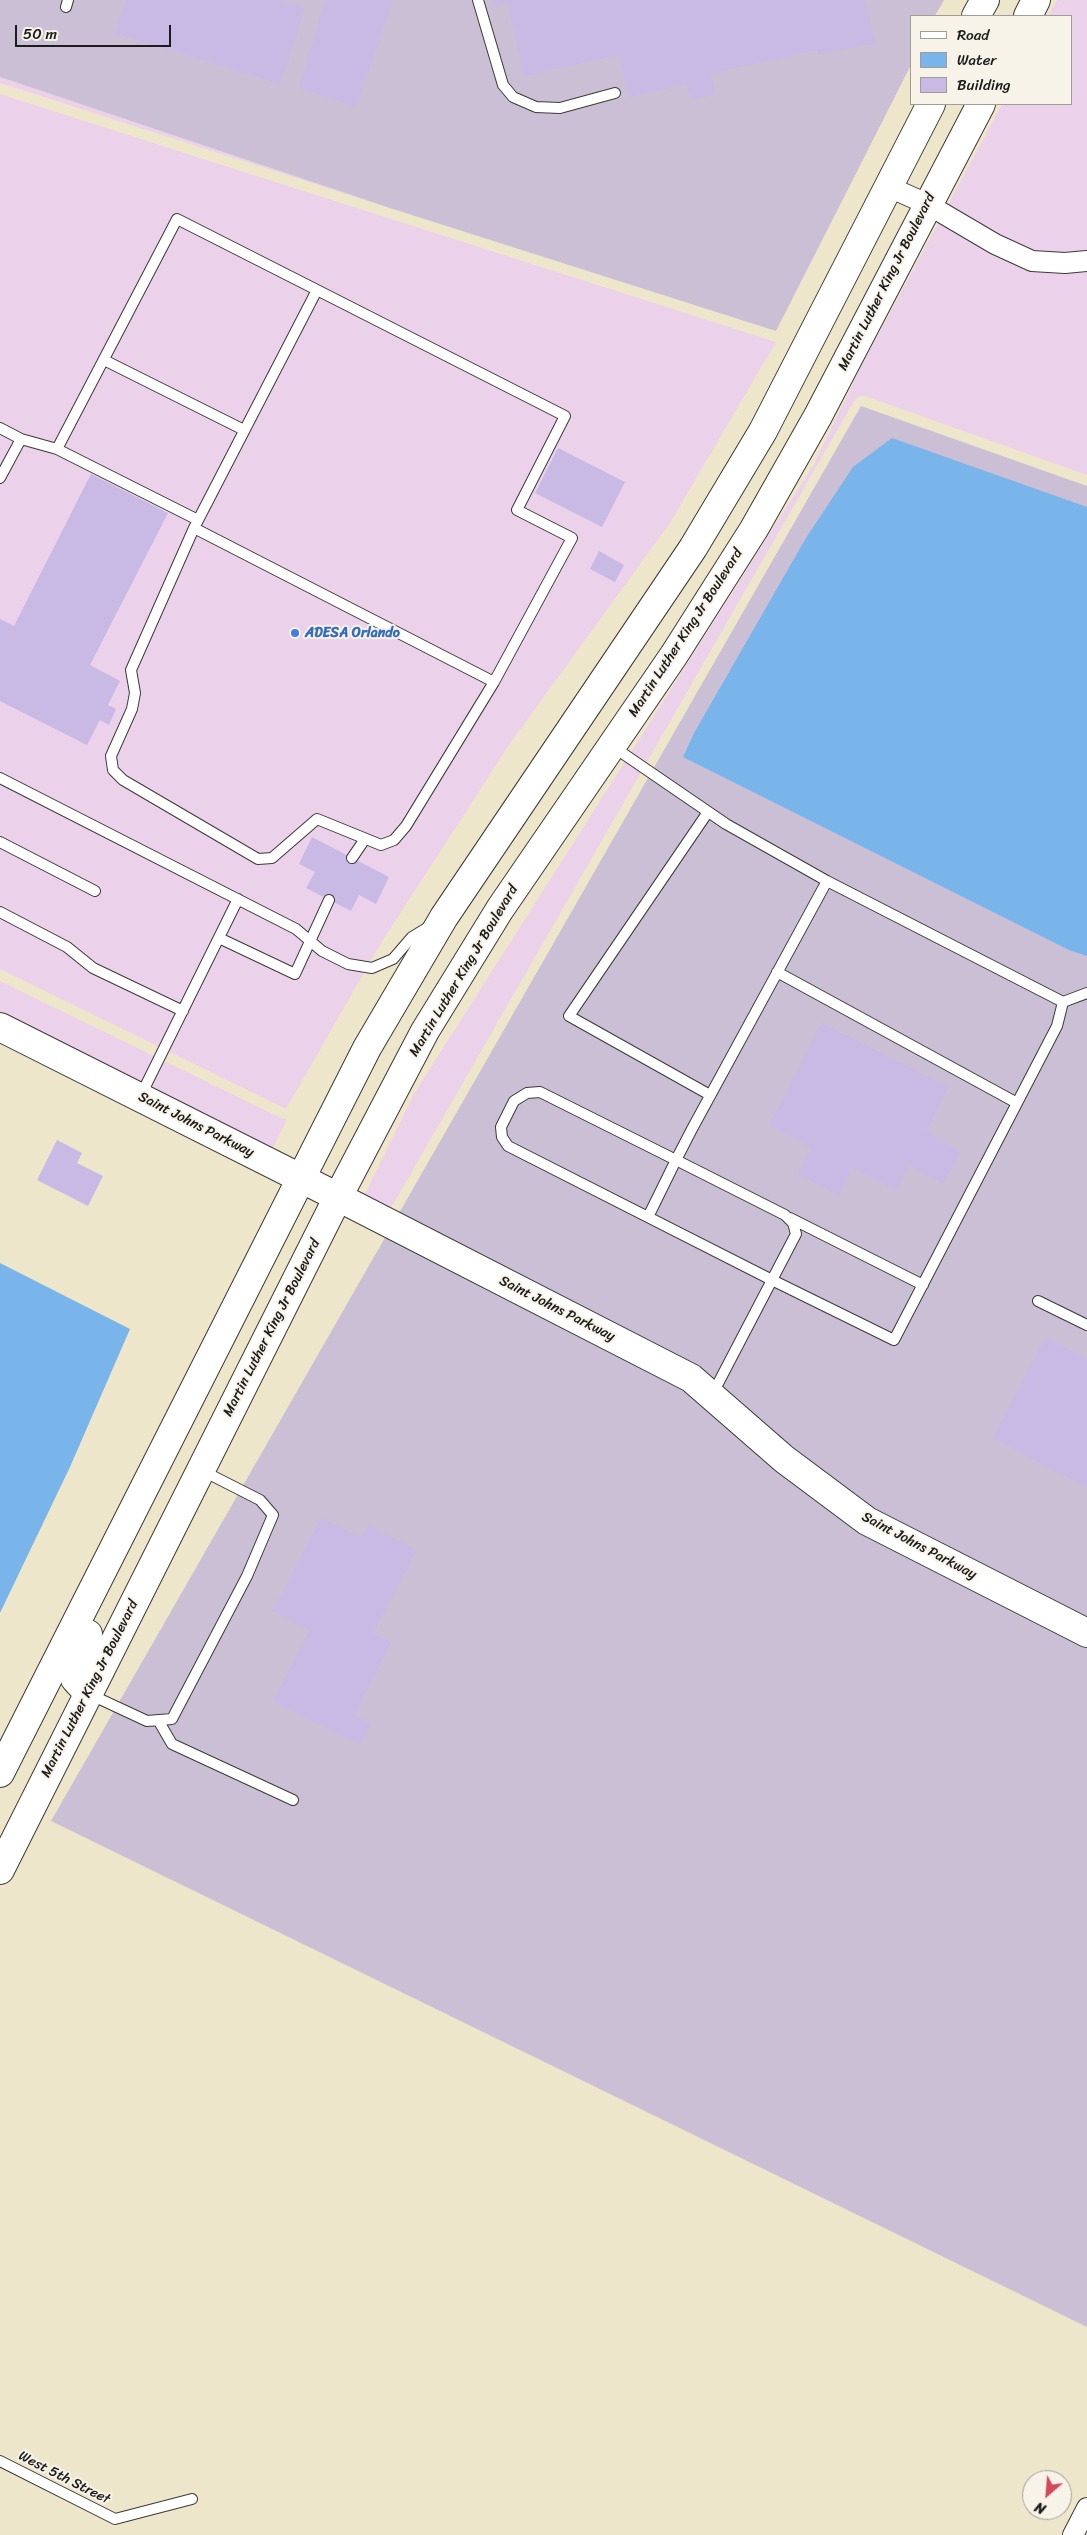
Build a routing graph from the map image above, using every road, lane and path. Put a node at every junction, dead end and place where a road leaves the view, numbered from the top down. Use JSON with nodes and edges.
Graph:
{"nodes":[{"id":1,"x":478,"y":0,"type":"edge"},
{"id":2,"x":985,"y":0,"type":"edge"},
{"id":3,"x":1036,"y":0,"type":"edge"},
{"id":4,"x":977,"y":15,"type":"edge"},
{"id":5,"x":1028,"y":15,"type":"edge"},
{"id":6,"x":615,"y":93,"type":"dead end"},
{"id":7,"x":930,"y":105,"type":"edge"},
{"id":8,"x":980,"y":105,"type":"edge"},
{"id":9,"x":889,"y":187,"type":"junction"},
{"id":10,"x":927,"y":204,"type":"junction"},
{"id":11,"x":1087,"y":261,"type":"edge"},
{"id":12,"x":317,"y":290,"type":"junction"},
{"id":13,"x":104,"y":360,"type":"junction"},
{"id":14,"x":0,"y":428,"type":"edge"},
{"id":15,"x":244,"y":430,"type":"junction"},
{"id":16,"x":21,"y":439,"type":"junction"},
{"id":17,"x":57,"y":449,"type":"junction"},
{"id":18,"x":0,"y":478,"type":"edge"},
{"id":19,"x":196,"y":524,"type":"junction"},
{"id":20,"x":494,"y":682,"type":"junction"},
{"id":21,"x":606,"y":753,"type":"junction"},
{"id":22,"x":546,"y":765,"type":"junction"},
{"id":23,"x":0,"y":778,"type":"edge"},
{"id":24,"x":708,"y":812,"type":"junction"},
{"id":25,"x":365,"y":838,"type":"junction"},
{"id":26,"x":0,"y":842,"type":"edge"},
{"id":27,"x":352,"y":858,"type":"dead end"},
{"id":28,"x":827,"y":881,"type":"junction"},
{"id":29,"x":95,"y":891,"type":"dead end"},
{"id":30,"x":238,"y":899,"type":"junction"},
{"id":31,"x":329,"y":900,"type":"dead end"},
{"id":32,"x":0,"y":912,"type":"edge"},
{"id":33,"x":444,"y":917,"type":"junction"},
{"id":34,"x":219,"y":938,"type":"junction"},
{"id":35,"x":311,"y":942,"type":"junction"},
{"id":36,"x":778,"y":972,"type":"junction"},
{"id":37,"x":1087,"y":993,"type":"edge"},
{"id":38,"x":1063,"y":1002,"type":"junction"},
{"id":39,"x":183,"y":1011,"type":"junction"},
{"id":40,"x":0,"y":1027,"type":"edge"},
{"id":41,"x":710,"y":1095,"type":"junction"},
{"id":42,"x":140,"y":1097,"type":"junction"},
{"id":43,"x":1017,"y":1103,"type":"junction"},
{"id":44,"x":676,"y":1160,"type":"junction"},
{"id":45,"x":301,"y":1178,"type":"junction"},
{"id":46,"x":338,"y":1196,"type":"junction"},
{"id":47,"x":785,"y":1215,"type":"junction"},
{"id":48,"x":648,"y":1217,"type":"junction"},
{"id":49,"x":772,"y":1280,"type":"junction"},
{"id":50,"x":922,"y":1285,"type":"junction"},
{"id":51,"x":1038,"y":1301,"type":"dead end"},
{"id":52,"x":1087,"y":1326,"type":"edge"},
{"id":53,"x":711,"y":1396,"type":"junction"},
{"id":54,"x":200,"y":1469,"type":"junction"},
{"id":55,"x":134,"y":1509,"type":"junction"},
{"id":56,"x":1087,"y":1633,"type":"edge"},
{"id":57,"x":88,"y":1693,"type":"junction"},
{"id":58,"x":158,"y":1720,"type":"junction"},
{"id":59,"x":0,"y":1773,"type":"edge"},
{"id":60,"x":293,"y":1800,"type":"dead end"},
{"id":61,"x":0,"y":1870,"type":"edge"},
{"id":62,"x":0,"y":2461,"type":"edge"},
{"id":63,"x":192,"y":2499,"type":"dead end"},
{"id":64,"x":1087,"y":2508,"type":"edge"},
{"id":65,"x":1073,"y":2535,"type":"edge"}],
"edges":[{"from":1,"to":6,"type":"lane"},
{"from":2,"to":4,"type":"main road"},
{"from":3,"to":5,"type":"main road"},
{"from":7,"to":9,"type":"main road"},
{"from":8,"to":10,"type":"main road","name":"Martin Luther King Jr Boulevard"},
{"from":9,"to":10,"type":"street"},
{"from":9,"to":22,"type":"main road"},
{"from":10,"to":11,"type":"street"},
{"from":10,"to":21,"type":"main road","name":"Martin Luther King Jr Boulevard"},
{"from":12,"to":13,"type":"lane"},
{"from":12,"to":15,"type":"lane"},
{"from":12,"to":20,"type":"lane"},
{"from":13,"to":15,"type":"lane"},
{"from":13,"to":17,"type":"lane"},
{"from":14,"to":16,"type":"lane"},
{"from":15,"to":19,"type":"lane"},
{"from":16,"to":17,"type":"lane"},
{"from":16,"to":18,"type":"lane"},
{"from":17,"to":19,"type":"lane"},
{"from":19,"to":20,"type":"lane"},
{"from":19,"to":25,"type":"lane"},
{"from":20,"to":25,"type":"lane"},
{"from":21,"to":22,"type":"main road"},
{"from":21,"to":24,"type":"lane"},
{"from":21,"to":46,"type":"main road","name":"Martin Luther King Jr Boulevard"},
{"from":22,"to":33,"type":"main road"},
{"from":23,"to":30,"type":"lane"},
{"from":24,"to":28,"type":"lane"},
{"from":24,"to":41,"type":"lane"},
{"from":25,"to":27,"type":"lane"},
{"from":26,"to":29,"type":"lane"},
{"from":28,"to":36,"type":"lane"},
{"from":28,"to":38,"type":"lane"},
{"from":30,"to":34,"type":"lane"},
{"from":30,"to":35,"type":"lane"},
{"from":31,"to":35,"type":"lane"},
{"from":32,"to":39,"type":"lane"},
{"from":33,"to":35,"type":"lane"},
{"from":33,"to":45,"type":"main road"},
{"from":34,"to":35,"type":"lane"},
{"from":34,"to":39,"type":"lane"},
{"from":36,"to":41,"type":"lane"},
{"from":36,"to":43,"type":"lane"},
{"from":37,"to":38,"type":"lane"},
{"from":38,"to":43,"type":"lane"},
{"from":39,"to":42,"type":"lane"},
{"from":40,"to":42,"type":"main road","name":"Saint Johns Parkway"},
{"from":41,"to":44,"type":"lane"},
{"from":42,"to":45,"type":"main road","name":"Saint Johns Parkway"},
{"from":43,"to":50,"type":"lane"},
{"from":44,"to":47,"type":"lane"},
{"from":44,"to":48,"type":"lane"},
{"from":44,"to":48,"type":"lane"},
{"from":45,"to":46,"type":"main road","name":"Saint Johns Parkway"},
{"from":45,"to":55,"type":"main road"},
{"from":46,"to":53,"type":"main road","name":"Saint Johns Parkway"},
{"from":46,"to":54,"type":"main road","name":"Martin Luther King Jr Boulevard"},
{"from":47,"to":49,"type":"lane"},
{"from":47,"to":50,"type":"lane"},
{"from":48,"to":49,"type":"lane"},
{"from":49,"to":50,"type":"lane"},
{"from":49,"to":53,"type":"lane"},
{"from":51,"to":52,"type":"lane"},
{"from":53,"to":56,"type":"main road","name":"Saint Johns Parkway"},
{"from":54,"to":57,"type":"main road","name":"Martin Luther King Jr Boulevard"},
{"from":54,"to":58,"type":"lane"},
{"from":55,"to":57,"type":"main road"},
{"from":55,"to":59,"type":"main road"},
{"from":57,"to":58,"type":"lane"},
{"from":57,"to":61,"type":"main road","name":"Martin Luther King Jr Boulevard"},
{"from":58,"to":60,"type":"lane"},
{"from":62,"to":63,"type":"lane","name":"West 5th Street"},
{"from":64,"to":65,"type":"street"}]}
